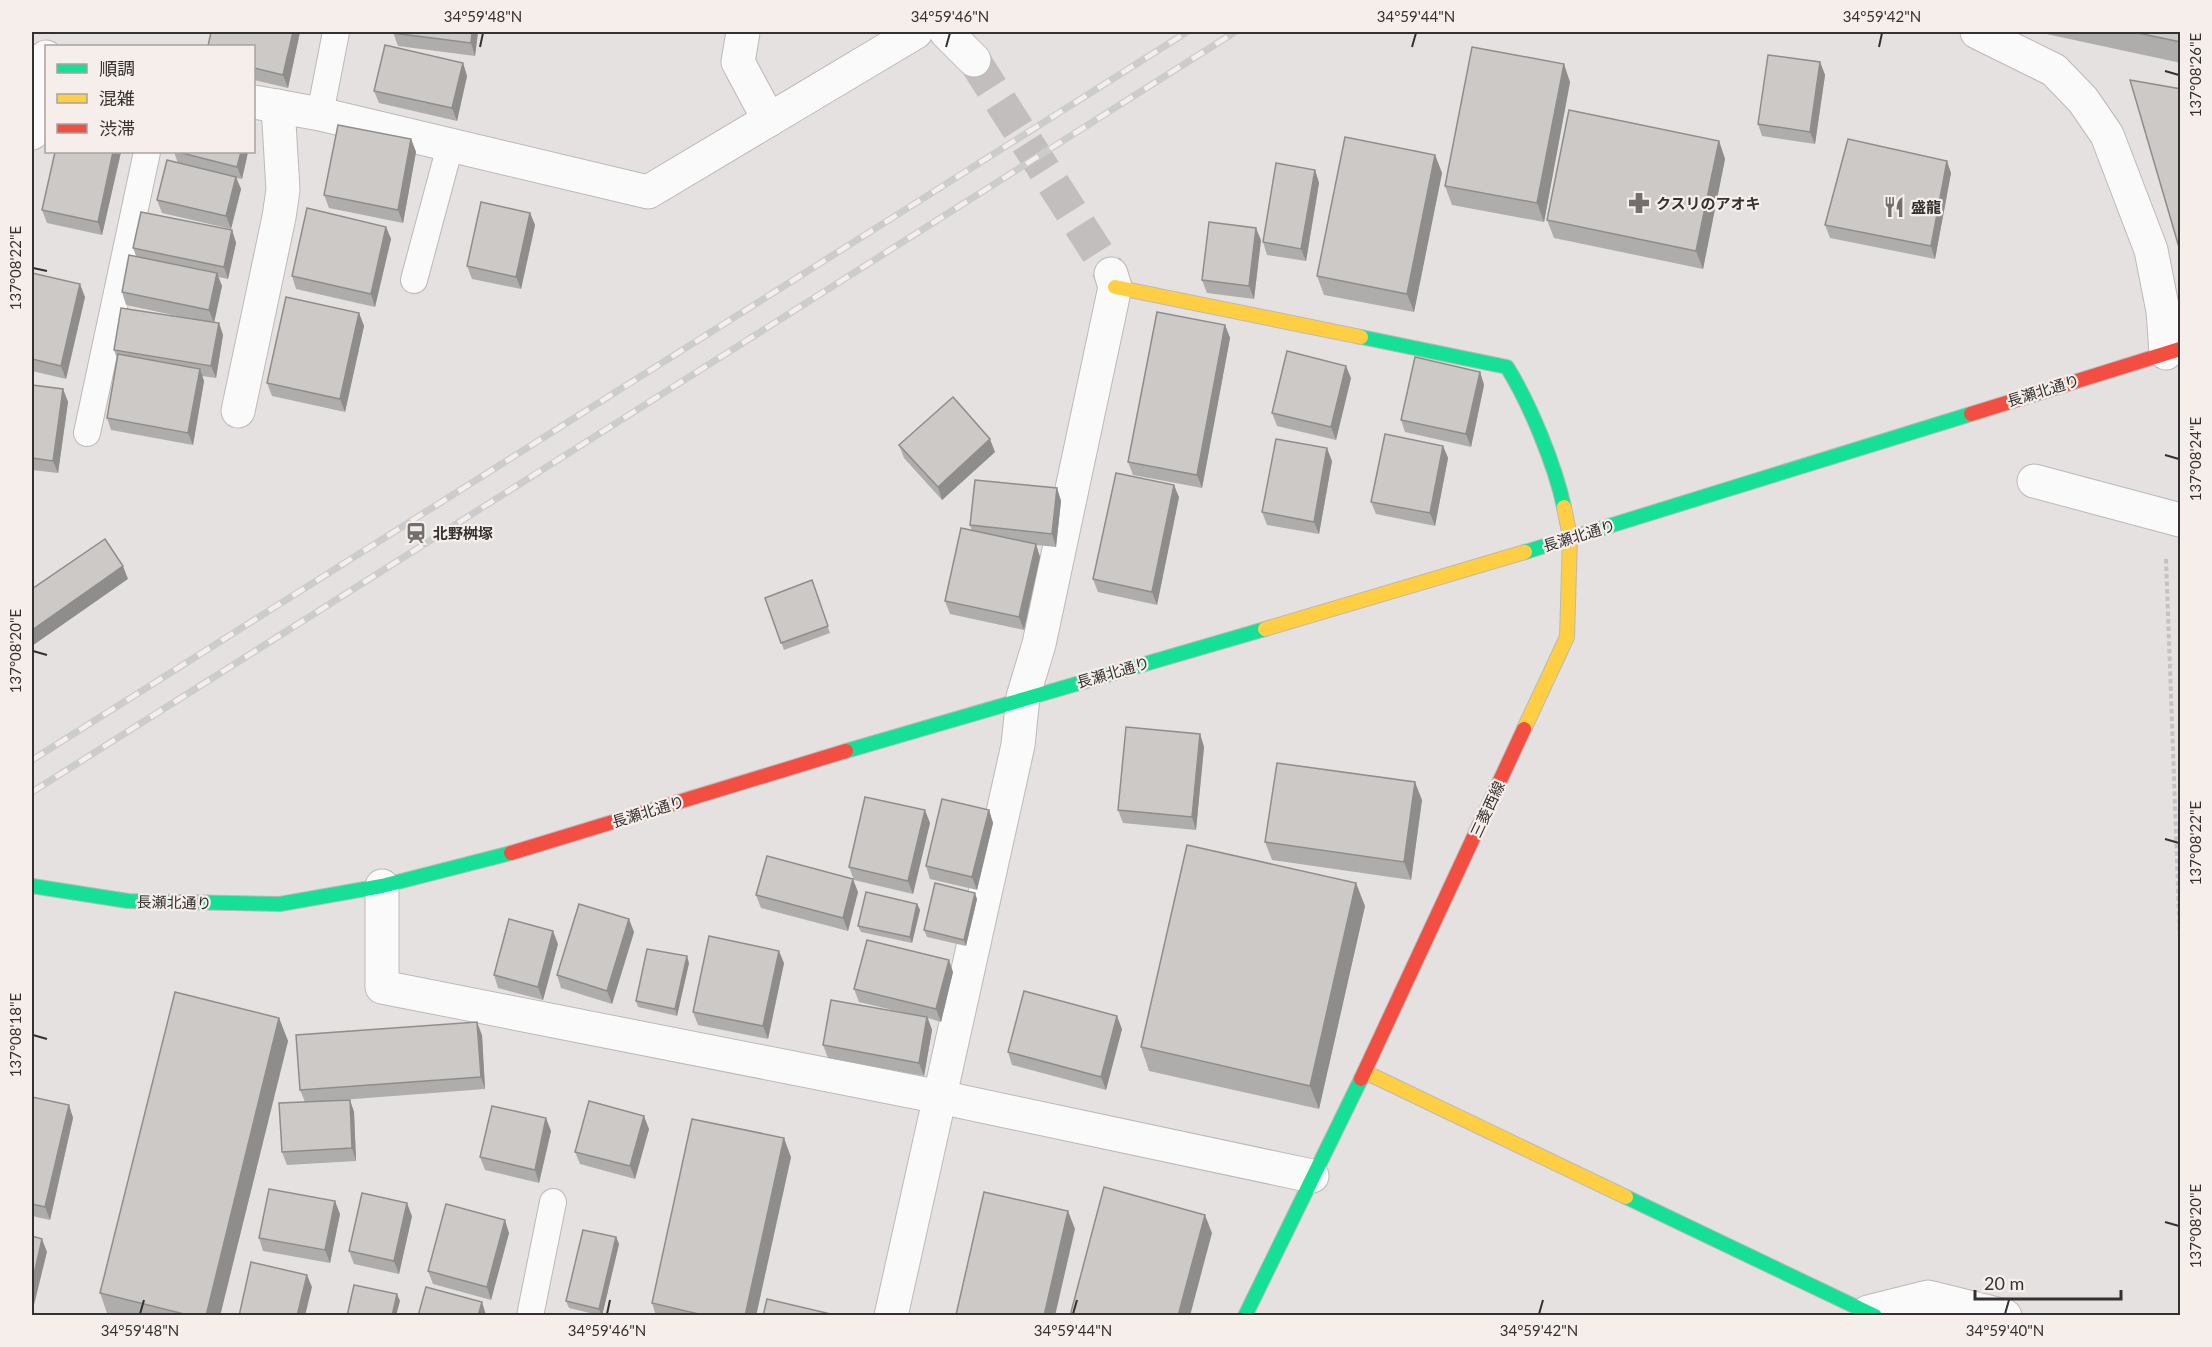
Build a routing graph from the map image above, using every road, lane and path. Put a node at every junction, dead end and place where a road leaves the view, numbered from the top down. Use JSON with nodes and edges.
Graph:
{"nodes":[{"id":1,"x":336,"y":32,"type":"edge"},
{"id":2,"x":743,"y":32,"type":"edge"},
{"id":3,"x":916,"y":32,"type":"edge"},
{"id":4,"x":946,"y":32,"type":"edge"},
{"id":5,"x":1977,"y":32,"type":"edge"},
{"id":6,"x":974,"y":60,"type":"tunnel mouth"},
{"id":7,"x":45,"y":62,"type":"edge"},
{"id":8,"x":266,"y":104,"type":"edge"},
{"id":9,"x":320,"y":114,"type":"junction"},
{"id":10,"x":769,"y":120,"type":"junction"},
{"id":11,"x":32,"y":133,"type":"edge"},
{"id":12,"x":450,"y":146,"type":"junction"},
{"id":13,"x":147,"y":153,"type":"edge"},
{"id":14,"x":414,"y":280,"type":"dead end"},
{"id":15,"x":1113,"y":280,"type":"joint"},
{"id":16,"x":2173,"y":351,"type":"edge"},
{"id":17,"x":237,"y":411,"type":"dead end"},
{"id":18,"x":87,"y":433,"type":"dead end"},
{"id":19,"x":2034,"y":482,"type":"dead end"},
{"id":20,"x":2172,"y":518,"type":"edge"},
{"id":21,"x":1570,"y":537,"type":"junction"},
{"id":22,"x":1023,"y":697,"type":"junction"},
{"id":23,"x":32,"y":886,"type":"edge"},
{"id":24,"x":382,"y":886,"type":"junction"},
{"id":25,"x":2181,"y":942,"type":"edge"},
{"id":26,"x":1365,"y":1072,"type":"junction"},
{"id":27,"x":940,"y":1097,"type":"junction"},
{"id":28,"x":1312,"y":1176,"type":"junction"},
{"id":29,"x":554,"y":1202,"type":"dead end"},
{"id":30,"x":1871,"y":1314,"type":"edge"},
{"id":31,"x":530,"y":1316,"type":"edge"},
{"id":32,"x":891,"y":1316,"type":"edge"},
{"id":33,"x":1245,"y":1316,"type":"edge"},
{"id":34,"x":2005,"y":1316,"type":"edge"}],
"edges":[{"from":1,"to":9,"type":"lane"},
{"from":2,"to":10,"type":"street"},
{"from":3,"to":10,"type":"street"},
{"from":4,"to":6,"type":"street"},
{"from":5,"to":16,"type":"street"},
{"from":7,"to":11,"type":"street"},
{"from":8,"to":9,"type":"street"},
{"from":8,"to":17,"type":"street"},
{"from":9,"to":12,"type":"street"},
{"from":10,"to":12,"type":"street"},
{"from":12,"to":14,"type":"lane"},
{"from":13,"to":18,"type":"lane"},
{"from":15,"to":21,"type":"street","name":"三菱西線"},
{"from":15,"to":22,"type":"street"},
{"from":16,"to":21,"type":"street","name":"長瀬北通り"},
{"from":19,"to":20,"type":"street"},
{"from":20,"to":25,"type":"path"},
{"from":21,"to":22,"type":"street","name":"長瀬北通り"},
{"from":21,"to":26,"type":"street","name":"三菱西線"},
{"from":22,"to":24,"type":"street","name":"長瀬北通り"},
{"from":22,"to":27,"type":"street"},
{"from":23,"to":24,"type":"street","name":"長瀬北通り"},
{"from":24,"to":27,"type":"street"},
{"from":26,"to":28,"type":"street","name":"三菱西線"},
{"from":26,"to":30,"type":"street"},
{"from":27,"to":28,"type":"street"},
{"from":27,"to":32,"type":"street"},
{"from":28,"to":33,"type":"street","name":"三菱西線"},
{"from":29,"to":31,"type":"lane"},
{"from":30,"to":34,"type":"street"}]}
